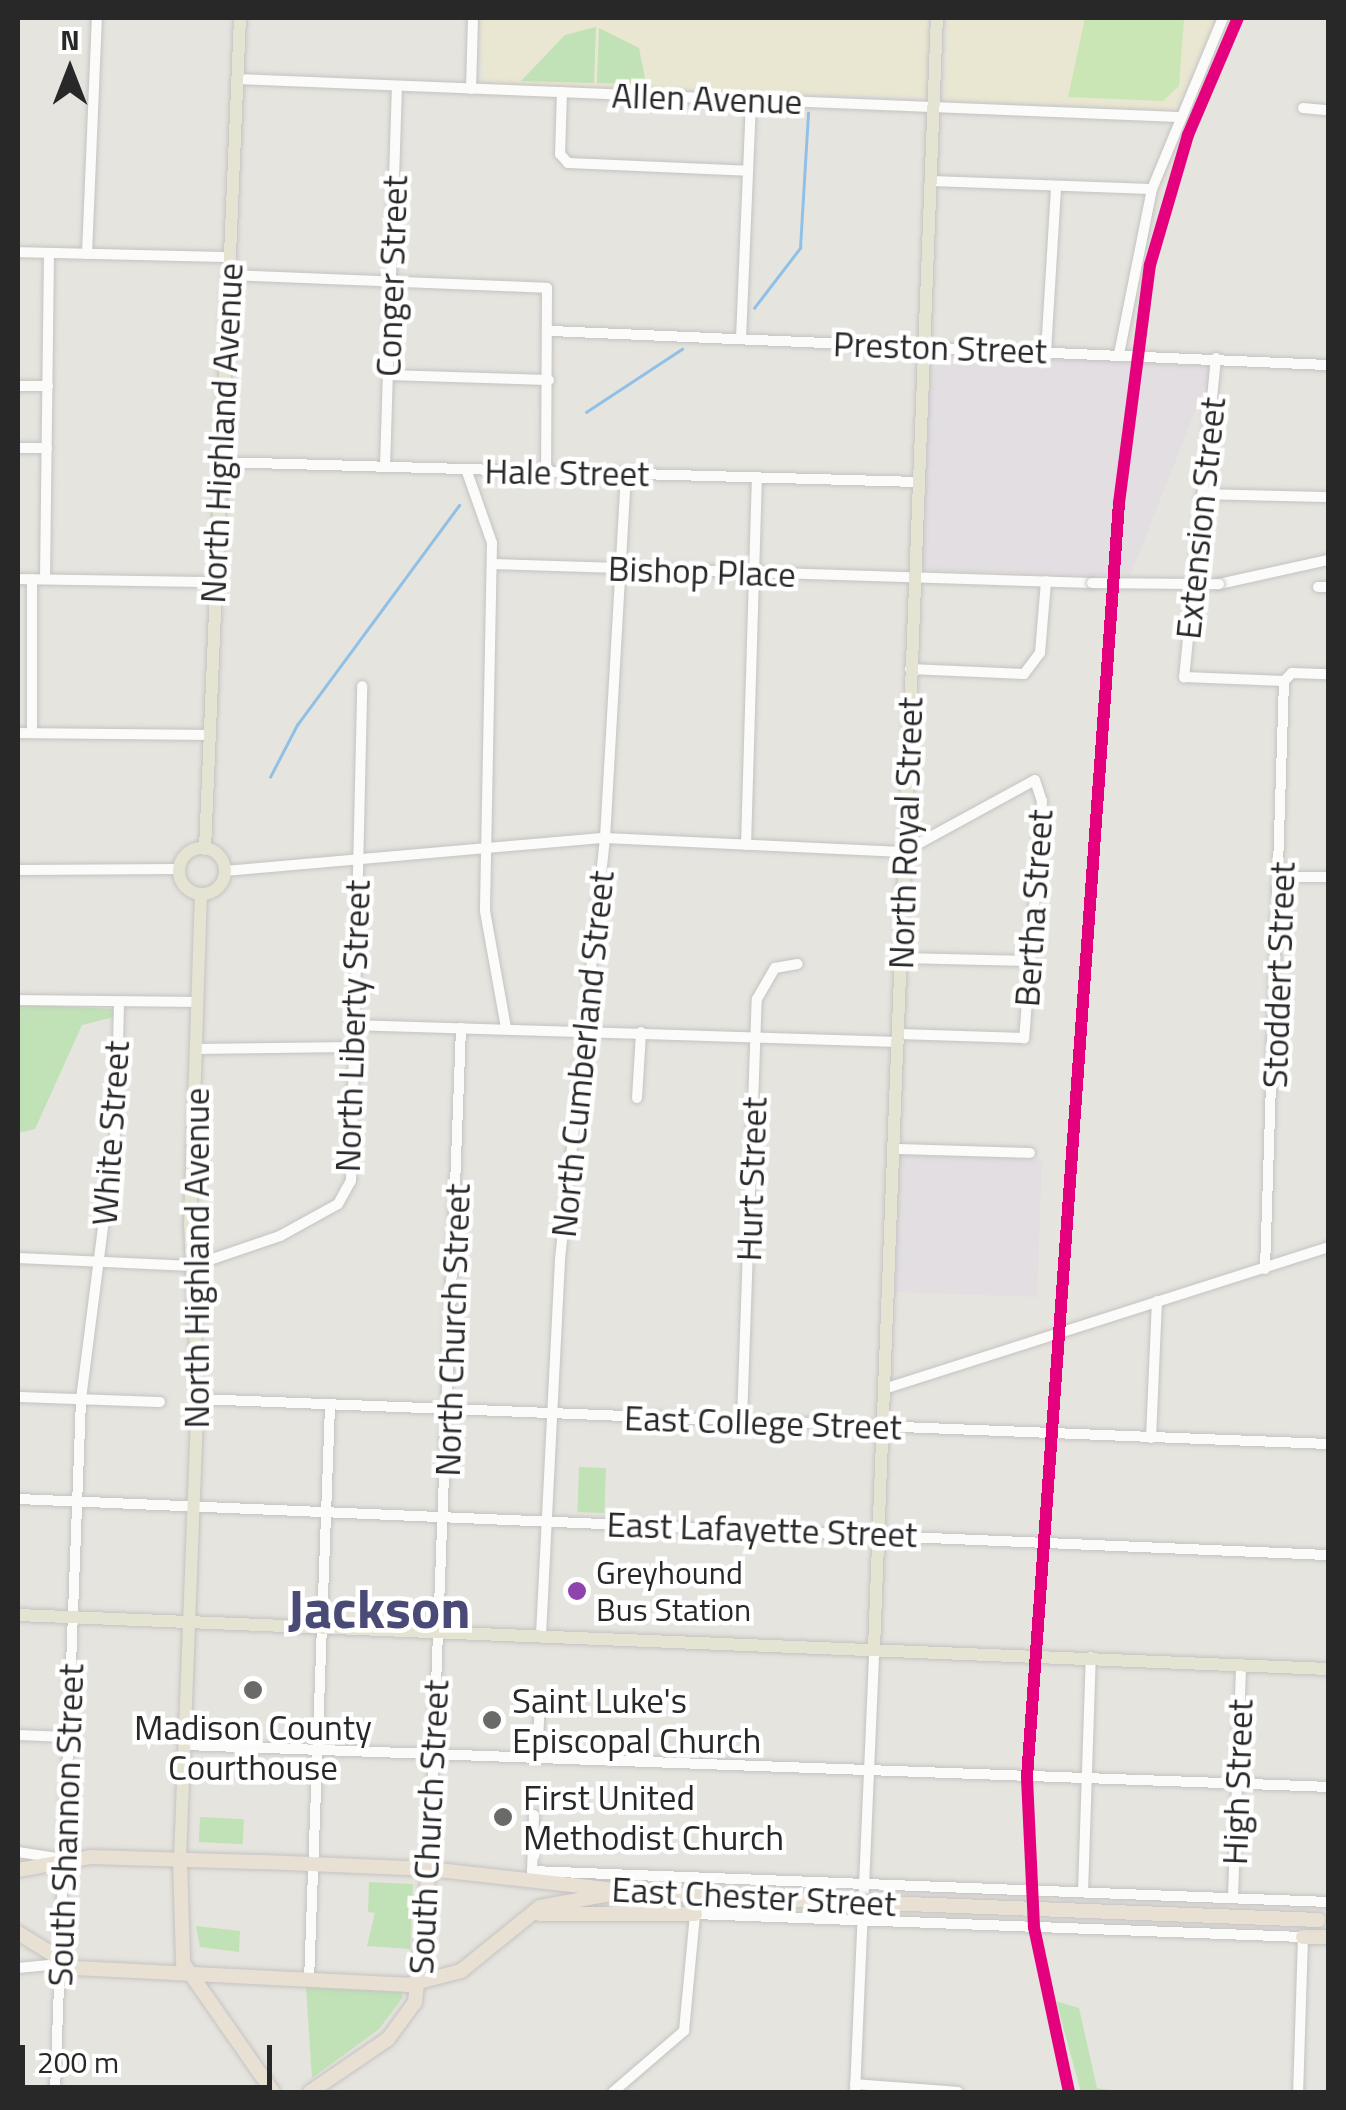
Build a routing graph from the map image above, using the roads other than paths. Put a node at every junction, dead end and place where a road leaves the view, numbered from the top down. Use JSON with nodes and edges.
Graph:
{"nodes":[{"id":1,"x":97,"y":18,"type":"edge"},
{"id":2,"x":240,"y":18,"type":"edge"},
{"id":3,"x":473,"y":18,"type":"edge"},
{"id":4,"x":937,"y":18,"type":"edge"},
{"id":5,"x":1223,"y":18,"type":"edge"},
{"id":6,"x":237,"y":79,"type":"junction"},
{"id":7,"x":398,"y":86,"type":"junction"},
{"id":8,"x":471,"y":89,"type":"junction"},
{"id":9,"x":562,"y":92,"type":"junction"},
{"id":10,"x":750,"y":100,"type":"junction"},
{"id":11,"x":933,"y":106,"type":"junction"},
{"id":12,"x":1302,"y":108,"type":"dead end"},
{"id":13,"x":1328,"y":110,"type":"edge"},
{"id":14,"x":1178,"y":117,"type":"junction"},
{"id":15,"x":748,"y":170,"type":"junction"},
{"id":16,"x":930,"y":181,"type":"junction"},
{"id":17,"x":1056,"y":188,"type":"junction"},
{"id":18,"x":1152,"y":189,"type":"junction"},
{"id":19,"x":18,"y":252,"type":"edge"},
{"id":20,"x":49,"y":253,"type":"junction"},
{"id":21,"x":87,"y":254,"type":"junction"},
{"id":22,"x":228,"y":257,"type":"junction"},
{"id":23,"x":228,"y":274,"type":"junction"},
{"id":24,"x":391,"y":280,"type":"junction"},
{"id":25,"x":551,"y":331,"type":"junction"},
{"id":26,"x":741,"y":339,"type":"junction"},
{"id":27,"x":922,"y":346,"type":"junction"},
{"id":28,"x":1046,"y":352,"type":"junction"},
{"id":29,"x":1120,"y":354,"type":"junction"},
{"id":30,"x":1216,"y":358,"type":"junction"},
{"id":31,"x":1328,"y":365,"type":"edge"},
{"id":32,"x":388,"y":375,"type":"junction"},
{"id":33,"x":549,"y":380,"type":"junction"},
{"id":34,"x":18,"y":386,"type":"edge"},
{"id":35,"x":48,"y":386,"type":"junction"},
{"id":36,"x":18,"y":448,"type":"edge"},
{"id":37,"x":47,"y":448,"type":"junction"},
{"id":38,"x":219,"y":462,"type":"junction"},
{"id":39,"x":386,"y":466,"type":"junction"},
{"id":40,"x":466,"y":470,"type":"junction"},
{"id":41,"x":546,"y":472,"type":"junction"},
{"id":42,"x":626,"y":474,"type":"junction"},
{"id":43,"x":757,"y":477,"type":"junction"},
{"id":44,"x":916,"y":482,"type":"junction"},
{"id":45,"x":1205,"y":494,"type":"junction"},
{"id":46,"x":1328,"y":497,"type":"edge"},
{"id":47,"x":1328,"y":560,"type":"edge"},
{"id":48,"x":492,"y":564,"type":"junction"},
{"id":49,"x":621,"y":569,"type":"junction"},
{"id":50,"x":754,"y":572,"type":"junction"},
{"id":51,"x":912,"y":578,"type":"junction"},
{"id":52,"x":18,"y":579,"type":"edge"},
{"id":53,"x":32,"y":579,"type":"junction"},
{"id":54,"x":46,"y":580,"type":"junction"},
{"id":55,"x":1046,"y":581,"type":"junction"},
{"id":56,"x":214,"y":582,"type":"junction"},
{"id":57,"x":910,"y":669,"type":"junction"},
{"id":58,"x":1328,"y":674,"type":"edge"},
{"id":59,"x":1284,"y":681,"type":"junction"},
{"id":60,"x":362,"y":686,"type":"dead end"},
{"id":61,"x":18,"y":733,"type":"edge"},
{"id":62,"x":32,"y":733,"type":"junction"},
{"id":63,"x":208,"y":735,"type":"junction"},
{"id":64,"x":606,"y":838,"type":"junction"},
{"id":65,"x":746,"y":845,"type":"junction"},
{"id":66,"x":484,"y":848,"type":"junction"},
{"id":67,"x":205,"y":849,"type":"junction"},
{"id":68,"x":903,"y":852,"type":"junction"},
{"id":69,"x":357,"y":856,"type":"junction"},
{"id":70,"x":18,"y":870,"type":"edge"},
{"id":71,"x":179,"y":870,"type":"junction"},
{"id":72,"x":225,"y":870,"type":"junction"},
{"id":73,"x":1283,"y":877,"type":"junction"},
{"id":74,"x":1328,"y":877,"type":"edge"},
{"id":75,"x":201,"y":894,"type":"junction"},
{"id":76,"x":902,"y":958,"type":"junction"},
{"id":77,"x":1028,"y":960,"type":"junction"},
{"id":78,"x":798,"y":964,"type":"dead end"},
{"id":79,"x":18,"y":1000,"type":"edge"},
{"id":80,"x":119,"y":1002,"type":"junction"},
{"id":81,"x":197,"y":1002,"type":"junction"},
{"id":82,"x":350,"y":1025,"type":"junction"},
{"id":83,"x":460,"y":1028,"type":"junction"},
{"id":84,"x":506,"y":1028,"type":"junction"},
{"id":85,"x":580,"y":1031,"type":"junction"},
{"id":86,"x":642,"y":1032,"type":"junction"},
{"id":87,"x":756,"y":1036,"type":"junction"},
{"id":88,"x":899,"y":1038,"type":"junction"},
{"id":89,"x":350,"y":1047,"type":"junction"},
{"id":90,"x":195,"y":1049,"type":"junction"},
{"id":91,"x":638,"y":1098,"type":"dead end"},
{"id":92,"x":896,"y":1150,"type":"junction"},
{"id":93,"x":1030,"y":1153,"type":"dead end"},
{"id":94,"x":1328,"y":1247,"type":"edge"},
{"id":95,"x":18,"y":1258,"type":"edge"},
{"id":96,"x":98,"y":1264,"type":"junction"},
{"id":97,"x":192,"y":1266,"type":"junction"},
{"id":98,"x":1265,"y":1269,"type":"junction"},
{"id":99,"x":1156,"y":1301,"type":"junction"},
{"id":100,"x":884,"y":1389,"type":"junction"},
{"id":101,"x":18,"y":1396,"type":"edge"},
{"id":102,"x":81,"y":1399,"type":"junction"},
{"id":103,"x":198,"y":1399,"type":"junction"},
{"id":104,"x":160,"y":1402,"type":"dead end"},
{"id":105,"x":330,"y":1405,"type":"junction"},
{"id":106,"x":448,"y":1410,"type":"junction"},
{"id":107,"x":552,"y":1414,"type":"junction"},
{"id":108,"x":742,"y":1420,"type":"junction"},
{"id":109,"x":884,"y":1426,"type":"junction"},
{"id":110,"x":1152,"y":1438,"type":"junction"},
{"id":111,"x":1328,"y":1444,"type":"edge"},
{"id":112,"x":18,"y":1499,"type":"edge"},
{"id":113,"x":78,"y":1501,"type":"junction"},
{"id":114,"x":194,"y":1505,"type":"junction"},
{"id":115,"x":326,"y":1511,"type":"junction"},
{"id":116,"x":444,"y":1516,"type":"junction"},
{"id":117,"x":546,"y":1520,"type":"junction"},
{"id":118,"x":879,"y":1534,"type":"junction"},
{"id":119,"x":1328,"y":1555,"type":"edge"},
{"id":120,"x":18,"y":1615,"type":"edge"},
{"id":121,"x":73,"y":1617,"type":"junction"},
{"id":122,"x":190,"y":1623,"type":"junction"},
{"id":123,"x":321,"y":1628,"type":"junction"},
{"id":124,"x":438,"y":1631,"type":"junction"},
{"id":125,"x":541,"y":1635,"type":"junction"},
{"id":126,"x":874,"y":1648,"type":"junction"},
{"id":127,"x":1091,"y":1657,"type":"junction"},
{"id":128,"x":1241,"y":1666,"type":"junction"},
{"id":129,"x":1328,"y":1668,"type":"edge"},
{"id":130,"x":540,"y":1702,"type":"dead end"},
{"id":131,"x":18,"y":1736,"type":"edge"},
{"id":132,"x":68,"y":1737,"type":"junction"},
{"id":133,"x":186,"y":1745,"type":"junction"},
{"id":134,"x":317,"y":1750,"type":"junction"},
{"id":135,"x":433,"y":1754,"type":"junction"},
{"id":136,"x":537,"y":1758,"type":"junction"},
{"id":137,"x":869,"y":1768,"type":"junction"},
{"id":138,"x":1087,"y":1779,"type":"junction"},
{"id":139,"x":1237,"y":1784,"type":"junction"},
{"id":140,"x":1328,"y":1787,"type":"edge"},
{"id":141,"x":534,"y":1815,"type":"dead end"},
{"id":142,"x":18,"y":1852,"type":"edge"},
{"id":143,"x":180,"y":1859,"type":"junction"},
{"id":144,"x":64,"y":1860,"type":"junction"},
{"id":145,"x":312,"y":1864,"type":"junction"},
{"id":146,"x":428,"y":1869,"type":"junction"},
{"id":147,"x":18,"y":1870,"type":"edge"},
{"id":148,"x":532,"y":1871,"type":"junction"},
{"id":149,"x":455,"y":1872,"type":"junction"},
{"id":150,"x":864,"y":1883,"type":"junction"},
{"id":151,"x":621,"y":1892,"type":"junction"},
{"id":152,"x":1083,"y":1892,"type":"junction"},
{"id":153,"x":1233,"y":1898,"type":"junction"},
{"id":154,"x":1328,"y":1902,"type":"edge"},
{"id":155,"x":695,"y":1914,"type":"junction"},
{"id":156,"x":524,"y":1917,"type":"junction"},
{"id":157,"x":1324,"y":1920,"type":"edge"},
{"id":158,"x":862,"y":1922,"type":"junction"},
{"id":159,"x":18,"y":1933,"type":"edge"},
{"id":160,"x":1304,"y":1937,"type":"junction"},
{"id":161,"x":1328,"y":1937,"type":"edge"},
{"id":162,"x":60,"y":1964,"type":"junction"},
{"id":163,"x":18,"y":1968,"type":"edge"},
{"id":164,"x":190,"y":1974,"type":"junction"},
{"id":165,"x":309,"y":1981,"type":"junction"},
{"id":166,"x":420,"y":1984,"type":"junction"},
{"id":167,"x":855,"y":2088,"type":"edge"},
{"id":168,"x":619,"y":2091,"type":"edge"},
{"id":169,"x":54,"y":2092,"type":"edge"},
{"id":170,"x":274,"y":2092,"type":"edge"},
{"id":171,"x":310,"y":2092,"type":"edge"},
{"id":172,"x":958,"y":2092,"type":"edge"},
{"id":173,"x":1298,"y":2092,"type":"edge"}],
"edges":[{"from":1,"to":21,"type":"street"},
{"from":2,"to":6,"type":"main road","name":"North Highland Avenue"},
{"from":3,"to":8,"type":"street"},
{"from":4,"to":11,"type":"main road","name":"North Royal Street"},
{"from":5,"to":14,"type":"street"},
{"from":6,"to":7,"type":"street","name":"Allen Avenue"},
{"from":6,"to":22,"type":"main road","name":"North Highland Avenue"},
{"from":7,"to":8,"type":"street","name":"Allen Avenue"},
{"from":7,"to":24,"type":"street","name":"Conger Street"},
{"from":8,"to":9,"type":"street","name":"Allen Avenue"},
{"from":9,"to":10,"type":"street","name":"Allen Avenue"},
{"from":9,"to":15,"type":"street"},
{"from":10,"to":11,"type":"street","name":"Allen Avenue"},
{"from":10,"to":15,"type":"street"},
{"from":11,"to":14,"type":"street","name":"Allen Avenue"},
{"from":11,"to":16,"type":"main road","name":"North Royal Street"},
{"from":12,"to":13,"type":"street"},
{"from":14,"to":18,"type":"street"},
{"from":15,"to":26,"type":"street"},
{"from":16,"to":17,"type":"street"},
{"from":16,"to":27,"type":"main road","name":"North Royal Street"},
{"from":17,"to":18,"type":"street"},
{"from":17,"to":28,"type":"street"},
{"from":18,"to":29,"type":"street"},
{"from":19,"to":20,"type":"street"},
{"from":20,"to":21,"type":"street"},
{"from":20,"to":35,"type":"street"},
{"from":21,"to":22,"type":"street"},
{"from":22,"to":23,"type":"main road","name":"North Highland Avenue"},
{"from":23,"to":24,"type":"street"},
{"from":23,"to":38,"type":"main road","name":"North Highland Avenue"},
{"from":24,"to":25,"type":"street"},
{"from":24,"to":32,"type":"street","name":"Conger Street"},
{"from":25,"to":26,"type":"street","name":"Preston Street"},
{"from":25,"to":33,"type":"street"},
{"from":26,"to":27,"type":"street","name":"Preston Street"},
{"from":27,"to":28,"type":"street","name":"Preston Street"},
{"from":27,"to":44,"type":"main road","name":"North Royal Street"},
{"from":28,"to":29,"type":"street","name":"Preston Street"},
{"from":29,"to":30,"type":"street","name":"Preston Street"},
{"from":30,"to":31,"type":"street","name":"Preston Street"},
{"from":30,"to":45,"type":"street","name":"Extension Street"},
{"from":32,"to":33,"type":"street"},
{"from":32,"to":39,"type":"street","name":"Conger Street"},
{"from":33,"to":41,"type":"street"},
{"from":34,"to":35,"type":"street"},
{"from":35,"to":37,"type":"street"},
{"from":36,"to":37,"type":"street"},
{"from":37,"to":54,"type":"street"},
{"from":38,"to":39,"type":"street","name":"Hale Street"},
{"from":38,"to":56,"type":"main road","name":"North Highland Avenue"},
{"from":39,"to":40,"type":"street","name":"Hale Street"},
{"from":40,"to":41,"type":"street","name":"Hale Street"},
{"from":40,"to":48,"type":"street"},
{"from":41,"to":42,"type":"street","name":"Hale Street"},
{"from":42,"to":43,"type":"street","name":"Hale Street"},
{"from":42,"to":49,"type":"street","name":"North Cumberland Street"},
{"from":43,"to":44,"type":"street","name":"Hale Street"},
{"from":43,"to":50,"type":"street"},
{"from":44,"to":51,"type":"main road","name":"North Royal Street"},
{"from":45,"to":46,"type":"street"},
{"from":45,"to":59,"type":"street","name":"Extension Street"},
{"from":47,"to":55,"type":"street","name":"Bishop Place","bridge":true},
{"from":48,"to":49,"type":"street","name":"Bishop Place"},
{"from":48,"to":66,"type":"street"},
{"from":49,"to":50,"type":"street","name":"Bishop Place"},
{"from":49,"to":64,"type":"street","name":"North Cumberland Street"},
{"from":50,"to":51,"type":"street","name":"Bishop Place"},
{"from":50,"to":65,"type":"street"},
{"from":51,"to":55,"type":"street","name":"Bishop Place"},
{"from":51,"to":57,"type":"main road","name":"North Royal Street"},
{"from":52,"to":53,"type":"street"},
{"from":53,"to":54,"type":"street"},
{"from":53,"to":62,"type":"street"},
{"from":54,"to":56,"type":"street"},
{"from":55,"to":57,"type":"street"},
{"from":56,"to":63,"type":"main road","name":"North Highland Avenue"},
{"from":57,"to":68,"type":"main road","name":"North Royal Street"},
{"from":58,"to":59,"type":"street"},
{"from":59,"to":73,"type":"street","name":"Stoddert Street"},
{"from":60,"to":69,"type":"street","name":"North Liberty Street"},
{"from":61,"to":62,"type":"street"},
{"from":62,"to":63,"type":"street"},
{"from":63,"to":67,"type":"main road","name":"North Highland Avenue"},
{"from":64,"to":65,"type":"street"},
{"from":64,"to":66,"type":"street"},
{"from":64,"to":85,"type":"street","name":"North Cumberland Street"},
{"from":65,"to":68,"type":"street"},
{"from":66,"to":69,"type":"street"},
{"from":66,"to":84,"type":"street"},
{"from":67,"to":71,"type":"main road"},
{"from":67,"to":72,"type":"main road"},
{"from":68,"to":76,"type":"main road","name":"North Royal Street"},
{"from":68,"to":77,"type":"street","name":"Bertha Street"},
{"from":69,"to":72,"type":"street"},
{"from":69,"to":82,"type":"street","name":"North Liberty Street"},
{"from":70,"to":71,"type":"street"},
{"from":71,"to":75,"type":"main road"},
{"from":72,"to":75,"type":"main road"},
{"from":73,"to":74,"type":"street"},
{"from":73,"to":98,"type":"street","name":"Stoddert Street"},
{"from":75,"to":81,"type":"main road","name":"North Highland Avenue"},
{"from":76,"to":77,"type":"street"},
{"from":76,"to":88,"type":"main road","name":"North Royal Street"},
{"from":77,"to":88,"type":"street","name":"Bertha Street"},
{"from":78,"to":87,"type":"street","name":"Hurt Street"},
{"from":79,"to":80,"type":"street"},
{"from":80,"to":81,"type":"street"},
{"from":80,"to":96,"type":"street","name":"White Street"},
{"from":81,"to":90,"type":"main road","name":"North Highland Avenue"},
{"from":82,"to":83,"type":"street"},
{"from":82,"to":89,"type":"street","name":"North Liberty Street"},
{"from":83,"to":84,"type":"street"},
{"from":83,"to":106,"type":"street","name":"North Church Street"},
{"from":84,"to":85,"type":"street"},
{"from":85,"to":86,"type":"street"},
{"from":85,"to":107,"type":"street","name":"North Cumberland Street"},
{"from":86,"to":87,"type":"street"},
{"from":86,"to":91,"type":"street"},
{"from":87,"to":88,"type":"street"},
{"from":87,"to":108,"type":"street","name":"Hurt Street"},
{"from":88,"to":92,"type":"main road","name":"North Royal Street"},
{"from":89,"to":90,"type":"street"},
{"from":89,"to":97,"type":"street","name":"North Liberty Street"},
{"from":90,"to":97,"type":"main road","name":"North Highland Avenue"},
{"from":92,"to":93,"type":"street"},
{"from":92,"to":100,"type":"main road","name":"North Royal Street"},
{"from":94,"to":98,"type":"street"},
{"from":95,"to":96,"type":"street"},
{"from":96,"to":97,"type":"street"},
{"from":96,"to":102,"type":"street","name":"White Street"},
{"from":97,"to":103,"type":"main road","name":"North Highland Avenue"},
{"from":98,"to":99,"type":"street"},
{"from":99,"to":100,"type":"street"},
{"from":99,"to":110,"type":"street"},
{"from":100,"to":109,"type":"main road","name":"North Royal Street"},
{"from":101,"to":102,"type":"street"},
{"from":102,"to":104,"type":"street"},
{"from":102,"to":113,"type":"street","name":"South Shannon Street"},
{"from":103,"to":105,"type":"street","name":"East College Street"},
{"from":103,"to":114,"type":"main road","name":"North Highland Avenue"},
{"from":105,"to":106,"type":"street","name":"East College Street"},
{"from":105,"to":115,"type":"street"},
{"from":106,"to":107,"type":"street","name":"East College Street"},
{"from":106,"to":116,"type":"street","name":"North Church Street"},
{"from":107,"to":108,"type":"street","name":"East College Street"},
{"from":107,"to":117,"type":"street","name":"North Cumberland Street"},
{"from":108,"to":109,"type":"street","name":"East College Street"},
{"from":109,"to":110,"type":"street","name":"East College Street"},
{"from":109,"to":118,"type":"main road","name":"North Royal Street"},
{"from":110,"to":111,"type":"street","name":"East College Street"},
{"from":112,"to":113,"type":"street","name":"East Lafayette Street"},
{"from":113,"to":114,"type":"street","name":"East Lafayette Street"},
{"from":113,"to":121,"type":"street","name":"South Shannon Street"},
{"from":114,"to":115,"type":"street","name":"East Lafayette Street"},
{"from":114,"to":122,"type":"main road","name":"North Highland Avenue"},
{"from":115,"to":116,"type":"street","name":"East Lafayette Street"},
{"from":115,"to":123,"type":"street"},
{"from":116,"to":117,"type":"street","name":"East Lafayette Street"},
{"from":116,"to":124,"type":"street","name":"North Church Street"},
{"from":117,"to":118,"type":"street","name":"East Lafayette Street"},
{"from":117,"to":125,"type":"street","name":"North Cumberland Street"},
{"from":118,"to":119,"type":"street","name":"East Lafayette Street"},
{"from":118,"to":126,"type":"main road","name":"North Royal Street"},
{"from":120,"to":121,"type":"main road"},
{"from":121,"to":122,"type":"main road"},
{"from":121,"to":132,"type":"street","name":"South Shannon Street"},
{"from":122,"to":123,"type":"main road"},
{"from":122,"to":133,"type":"main road","name":"North Highland Avenue"},
{"from":123,"to":124,"type":"main road"},
{"from":123,"to":134,"type":"street"},
{"from":124,"to":125,"type":"main road"},
{"from":124,"to":135,"type":"street","name":"South Church Street"},
{"from":125,"to":126,"type":"main road"},
{"from":126,"to":127,"type":"main road"},
{"from":126,"to":137,"type":"street"},
{"from":127,"to":128,"type":"main road"},
{"from":127,"to":138,"type":"street"},
{"from":128,"to":129,"type":"main road"},
{"from":128,"to":139,"type":"street","name":"High Street"},
{"from":130,"to":136,"type":"street"},
{"from":131,"to":132,"type":"street"},
{"from":132,"to":144,"type":"street","name":"South Shannon Street"},
{"from":133,"to":134,"type":"street"},
{"from":133,"to":143,"type":"main road","name":"North Highland Avenue"},
{"from":134,"to":135,"type":"street"},
{"from":134,"to":145,"type":"street"},
{"from":135,"to":136,"type":"street"},
{"from":135,"to":146,"type":"street","name":"South Church Street"},
{"from":136,"to":137,"type":"street"},
{"from":137,"to":138,"type":"street"},
{"from":137,"to":150,"type":"street"},
{"from":138,"to":139,"type":"street"},
{"from":138,"to":152,"type":"street"},
{"from":139,"to":140,"type":"street"},
{"from":139,"to":153,"type":"street","name":"High Street"},
{"from":141,"to":148,"type":"street"},
{"from":142,"to":144,"type":"street"},
{"from":143,"to":144,"type":"highway","name":"East Chester Street"},
{"from":143,"to":145,"type":"highway","name":"East Chester Street"},
{"from":143,"to":164,"type":"highway"},
{"from":144,"to":147,"type":"highway","name":"East Chester Street"},
{"from":144,"to":162,"type":"street","name":"South Shannon Street"},
{"from":145,"to":146,"type":"highway","name":"East Chester Street"},
{"from":145,"to":165,"type":"street"},
{"from":146,"to":149,"type":"highway","name":"East Chester Street"},
{"from":146,"to":166,"type":"highway","name":"South Church Street"},
{"from":148,"to":149,"type":"highway"},
{"from":148,"to":150,"type":"street"},
{"from":149,"to":151,"type":"highway","name":"East Chester Street"},
{"from":150,"to":152,"type":"street"},
{"from":150,"to":158,"type":"street"},
{"from":151,"to":156,"type":"highway"},
{"from":151,"to":157,"type":"highway","name":"East Chester Street","bridge":true},
{"from":152,"to":153,"type":"street"},
{"from":153,"to":154,"type":"street"},
{"from":155,"to":156,"type":"highway"},
{"from":155,"to":158,"type":"street"},
{"from":155,"to":168,"type":"street"},
{"from":156,"to":166,"type":"highway"},
{"from":158,"to":160,"type":"street"},
{"from":158,"to":167,"type":"street"},
{"from":159,"to":162,"type":"highway"},
{"from":160,"to":161,"type":"highway"},
{"from":160,"to":173,"type":"street"},
{"from":162,"to":163,"type":"street"},
{"from":162,"to":164,"type":"highway"},
{"from":162,"to":169,"type":"street","name":"South Shannon Street"},
{"from":164,"to":165,"type":"highway"},
{"from":164,"to":170,"type":"highway"},
{"from":165,"to":166,"type":"highway"},
{"from":166,"to":171,"type":"highway","name":"South Church Street"},
{"from":167,"to":172,"type":"street"}]}
